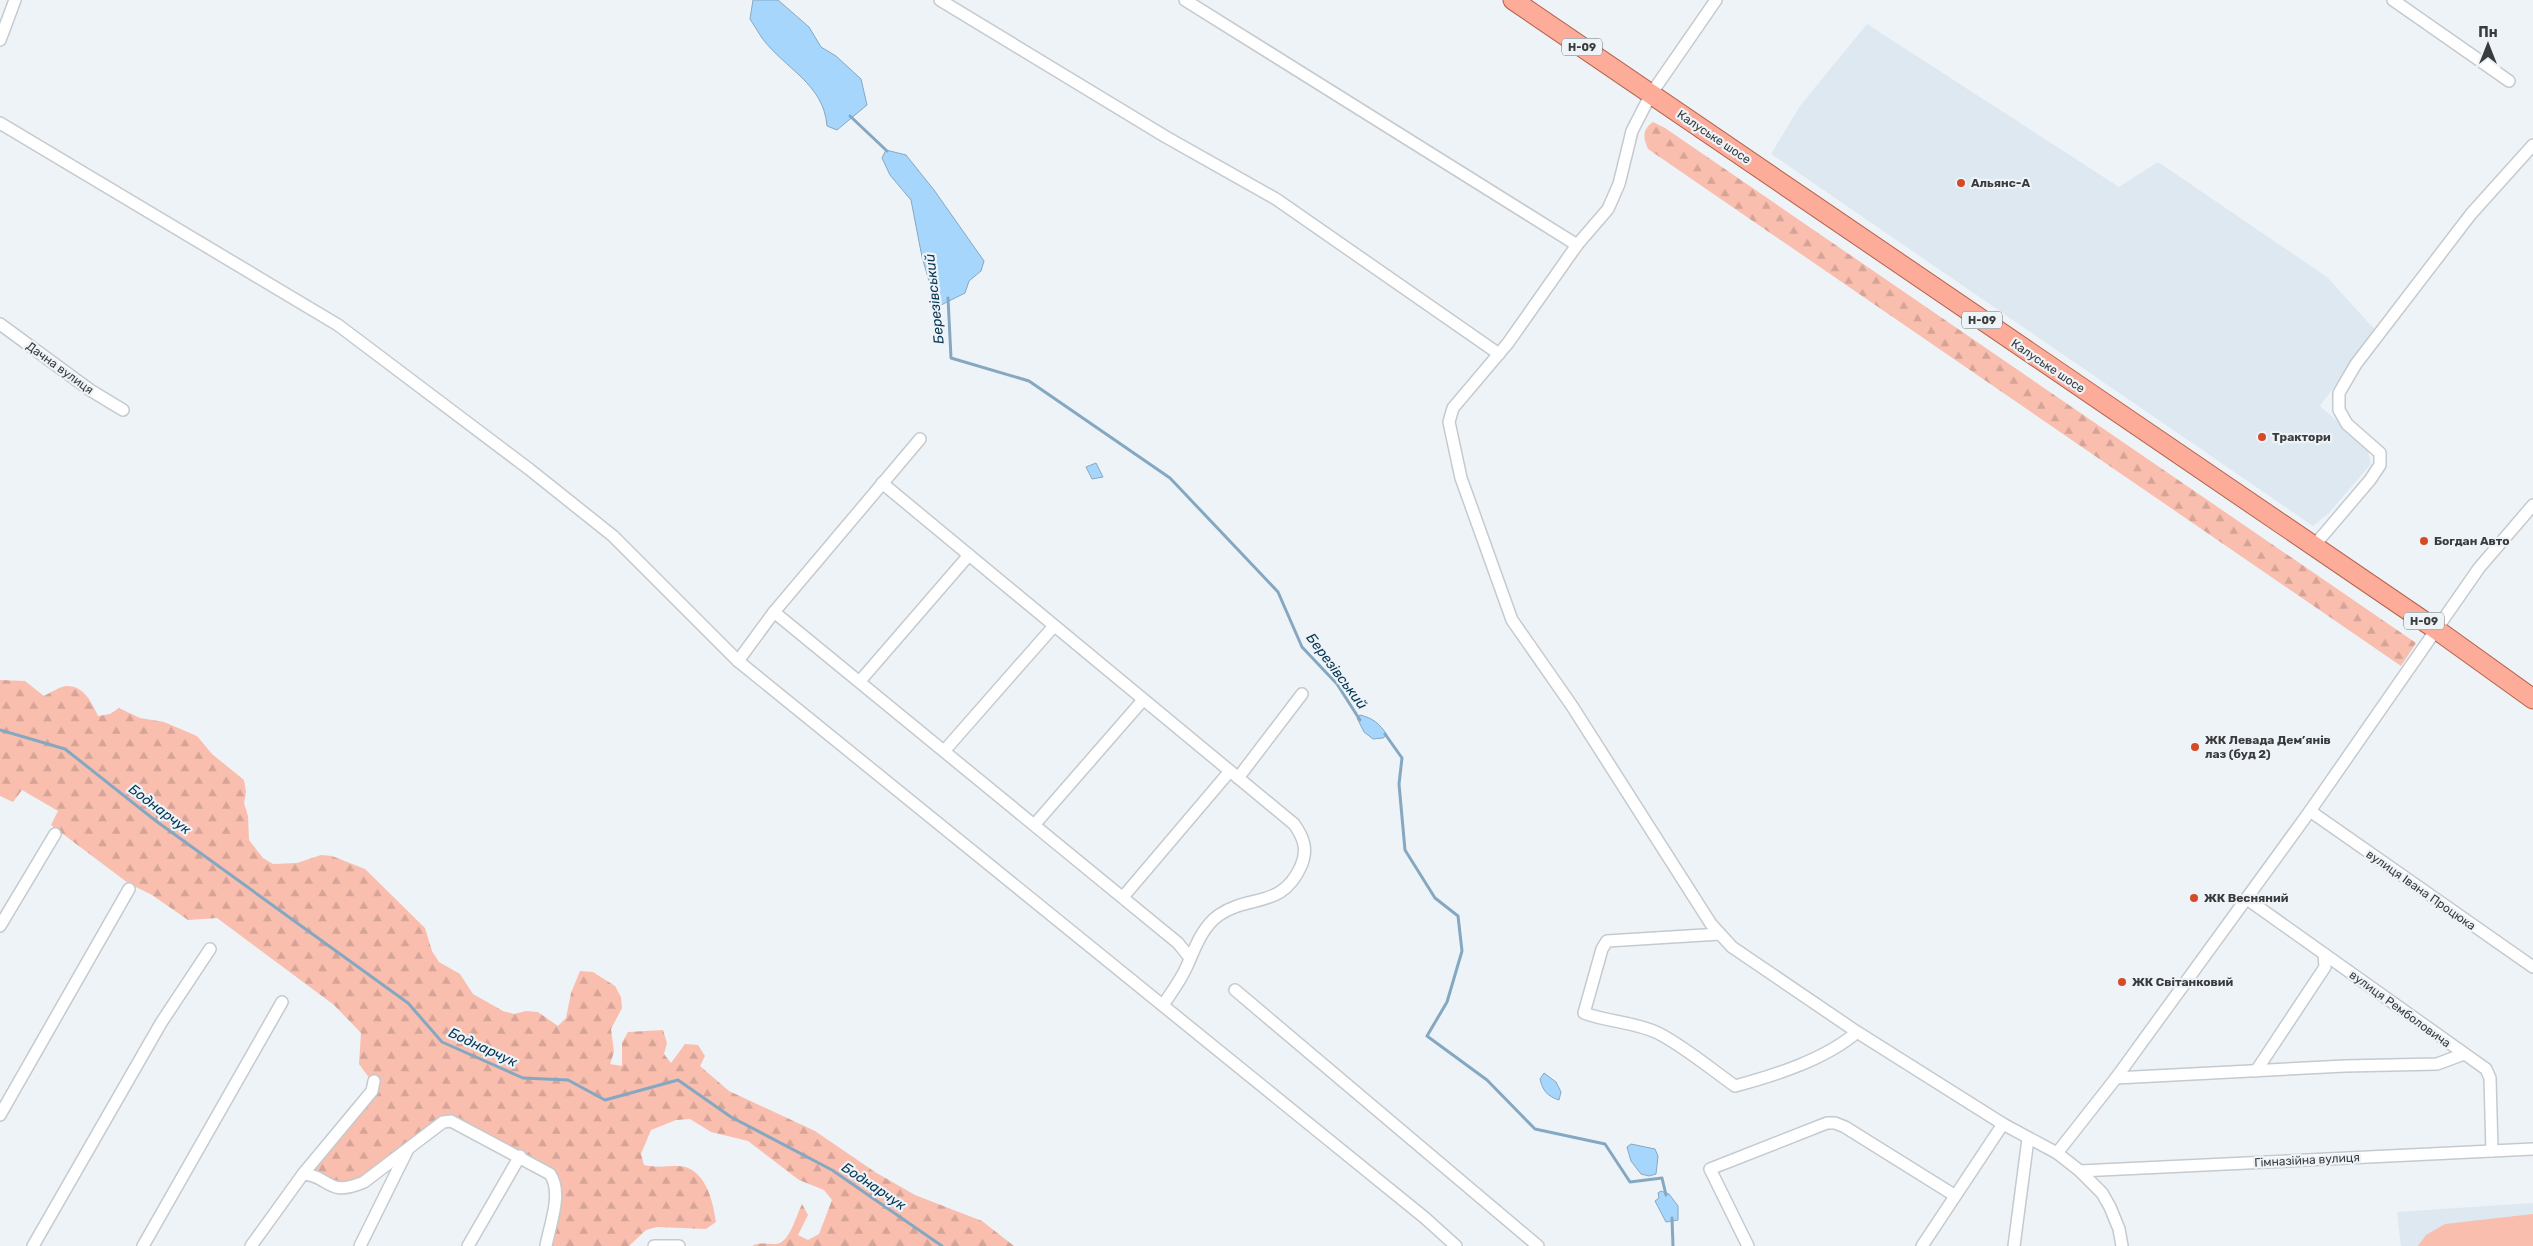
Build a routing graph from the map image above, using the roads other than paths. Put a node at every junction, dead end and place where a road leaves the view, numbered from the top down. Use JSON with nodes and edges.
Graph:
{"nodes":[{"id":1,"x":15,"y":0,"type":"edge"},
{"id":2,"x":940,"y":0,"type":"edge"},
{"id":3,"x":1186,"y":0,"type":"edge"},
{"id":4,"x":1513,"y":0,"type":"edge"},
{"id":5,"x":1716,"y":0,"type":"edge"},
{"id":6,"x":2393,"y":0,"type":"edge"},
{"id":7,"x":0,"y":40,"type":"edge"},
{"id":8,"x":2509,"y":82,"type":"dead end"},
{"id":9,"x":1651,"y":94,"type":"junction"},
{"id":10,"x":0,"y":123,"type":"edge"},
{"id":11,"x":2533,"y":145,"type":"edge"},
{"id":12,"x":1577,"y":245,"type":"junction"},
{"id":13,"x":0,"y":324,"type":"edge"},
{"id":14,"x":1499,"y":354,"type":"junction"},
{"id":15,"x":123,"y":410,"type":"dead end"},
{"id":16,"x":920,"y":439,"type":"dead end"},
{"id":17,"x":882,"y":483,"type":"junction"},
{"id":18,"x":2533,"y":505,"type":"edge"},
{"id":19,"x":2313,"y":547,"type":"junction"},
{"id":20,"x":969,"y":555,"type":"junction"},
{"id":21,"x":774,"y":612,"type":"junction"},
{"id":22,"x":1054,"y":626,"type":"junction"},
{"id":23,"x":2438,"y":630,"type":"junction"},
{"id":24,"x":738,"y":661,"type":"junction"},
{"id":25,"x":860,"y":682,"type":"junction"},
{"id":26,"x":1302,"y":694,"type":"dead end"},
{"id":27,"x":2533,"y":699,"type":"edge"},
{"id":28,"x":1143,"y":700,"type":"junction"},
{"id":29,"x":945,"y":750,"type":"junction"},
{"id":30,"x":1234,"y":775,"type":"junction"},
{"id":31,"x":2310,"y":811,"type":"junction"},
{"id":32,"x":1035,"y":824,"type":"junction"},
{"id":33,"x":55,"y":834,"type":"dead end"},
{"id":34,"x":129,"y":889,"type":"dead end"},
{"id":35,"x":1123,"y":897,"type":"junction"},
{"id":36,"x":2247,"y":899,"type":"junction"},
{"id":37,"x":0,"y":926,"type":"edge"},
{"id":38,"x":1720,"y":934,"type":"junction"},
{"id":39,"x":210,"y":949,"type":"dead end"},
{"id":40,"x":2324,"y":954,"type":"junction"},
{"id":41,"x":1190,"y":958,"type":"junction"},
{"id":42,"x":2533,"y":967,"type":"edge"},
{"id":43,"x":1235,"y":990,"type":"dead end"},
{"id":44,"x":282,"y":1002,"type":"dead end"},
{"id":45,"x":1163,"y":1005,"type":"junction"},
{"id":46,"x":1857,"y":1032,"type":"junction"},
{"id":47,"x":2464,"y":1054,"type":"junction"},
{"id":48,"x":2256,"y":1071,"type":"junction"},
{"id":49,"x":2116,"y":1078,"type":"junction"},
{"id":50,"x":374,"y":1081,"type":"dead end"},
{"id":51,"x":0,"y":1115,"type":"edge"},
{"id":52,"x":2003,"y":1124,"type":"junction"},
{"id":53,"x":2028,"y":1138,"type":"junction"},
{"id":54,"x":2533,"y":1149,"type":"edge"},
{"id":55,"x":408,"y":1150,"type":"junction"},
{"id":56,"x":2492,"y":1151,"type":"junction"},
{"id":57,"x":2057,"y":1153,"type":"junction"},
{"id":58,"x":520,"y":1156,"type":"junction"},
{"id":59,"x":2080,"y":1171,"type":"junction"},
{"id":60,"x":303,"y":1174,"type":"junction"},
{"id":61,"x":1954,"y":1195,"type":"junction"},
{"id":62,"x":33,"y":1246,"type":"edge"},
{"id":63,"x":143,"y":1246,"type":"edge"},
{"id":64,"x":251,"y":1246,"type":"edge"},
{"id":65,"x":360,"y":1246,"type":"edge"},
{"id":66,"x":468,"y":1246,"type":"edge"},
{"id":67,"x":546,"y":1246,"type":"edge"},
{"id":68,"x":654,"y":1246,"type":"edge"},
{"id":69,"x":679,"y":1246,"type":"edge"},
{"id":70,"x":1456,"y":1246,"type":"edge"},
{"id":71,"x":1538,"y":1246,"type":"edge"},
{"id":72,"x":1748,"y":1246,"type":"edge"},
{"id":73,"x":1922,"y":1246,"type":"edge"},
{"id":74,"x":2014,"y":1246,"type":"edge"},
{"id":75,"x":2122,"y":1246,"type":"edge"}],
"edges":[{"from":1,"to":7,"type":"street"},
{"from":2,"to":14,"type":"street"},
{"from":3,"to":12,"type":"street"},
{"from":4,"to":9,"type":"main road","name":"Калуське шосе","number":"Н-09"},
{"from":5,"to":9,"type":"street"},
{"from":6,"to":8,"type":"street"},
{"from":9,"to":12,"type":"street"},
{"from":9,"to":19,"type":"main road","name":"Калуське шосе","number":"Н-09"},
{"from":10,"to":24,"type":"street"},
{"from":11,"to":19,"type":"street"},
{"from":12,"to":14,"type":"street"},
{"from":13,"to":15,"type":"street","name":"Дачна вулиця"},
{"from":14,"to":38,"type":"street"},
{"from":16,"to":17,"type":"street"},
{"from":17,"to":20,"type":"street"},
{"from":17,"to":21,"type":"street"},
{"from":18,"to":23,"type":"street"},
{"from":19,"to":23,"type":"main road","name":"Калуське шосе","number":"Н-09"},
{"from":20,"to":22,"type":"street"},
{"from":20,"to":25,"type":"street"},
{"from":21,"to":24,"type":"street"},
{"from":21,"to":25,"type":"street"},
{"from":22,"to":28,"type":"street"},
{"from":22,"to":29,"type":"street"},
{"from":23,"to":27,"type":"main road","name":"Калуське шосе","number":"Н-09"},
{"from":23,"to":31,"type":"street"},
{"from":24,"to":45,"type":"street"},
{"from":25,"to":29,"type":"street"},
{"from":26,"to":30,"type":"street"},
{"from":28,"to":30,"type":"street"},
{"from":28,"to":32,"type":"street"},
{"from":29,"to":32,"type":"street"},
{"from":30,"to":35,"type":"street"},
{"from":30,"to":41,"type":"street"},
{"from":31,"to":36,"type":"street"},
{"from":31,"to":42,"type":"street","name":"вулиця Івана Процюка"},
{"from":32,"to":35,"type":"street"},
{"from":33,"to":37,"type":"street"},
{"from":34,"to":51,"type":"street"},
{"from":35,"to":41,"type":"street"},
{"from":36,"to":40,"type":"street","name":"вулиця Ремболовича"},
{"from":36,"to":49,"type":"street"},
{"from":38,"to":46,"type":"street"},
{"from":38,"to":46,"type":"street"},
{"from":39,"to":62,"type":"street"},
{"from":40,"to":47,"type":"street","name":"вулиця Ремболовича"},
{"from":40,"to":48,"type":"street"},
{"from":41,"to":45,"type":"street"},
{"from":43,"to":71,"type":"street"},
{"from":44,"to":63,"type":"street"},
{"from":45,"to":70,"type":"street"},
{"from":46,"to":52,"type":"street"},
{"from":47,"to":48,"type":"street"},
{"from":47,"to":56,"type":"street","name":"вулиця Ремболовича"},
{"from":48,"to":49,"type":"street"},
{"from":49,"to":57,"type":"street"},
{"from":50,"to":60,"type":"street"},
{"from":52,"to":53,"type":"street"},
{"from":52,"to":61,"type":"street"},
{"from":53,"to":57,"type":"street"},
{"from":53,"to":74,"type":"street"},
{"from":54,"to":56,"type":"street","name":"Гімназійна вулиця"},
{"from":55,"to":58,"type":"street"},
{"from":55,"to":60,"type":"street"},
{"from":55,"to":65,"type":"street"},
{"from":56,"to":59,"type":"street","name":"Гімназійна вулиця"},
{"from":57,"to":59,"type":"street"},
{"from":58,"to":66,"type":"street"},
{"from":58,"to":67,"type":"street"},
{"from":59,"to":75,"type":"street"},
{"from":60,"to":64,"type":"street"},
{"from":61,"to":72,"type":"street"},
{"from":61,"to":73,"type":"street"},
{"from":68,"to":69,"type":"street"}]}
